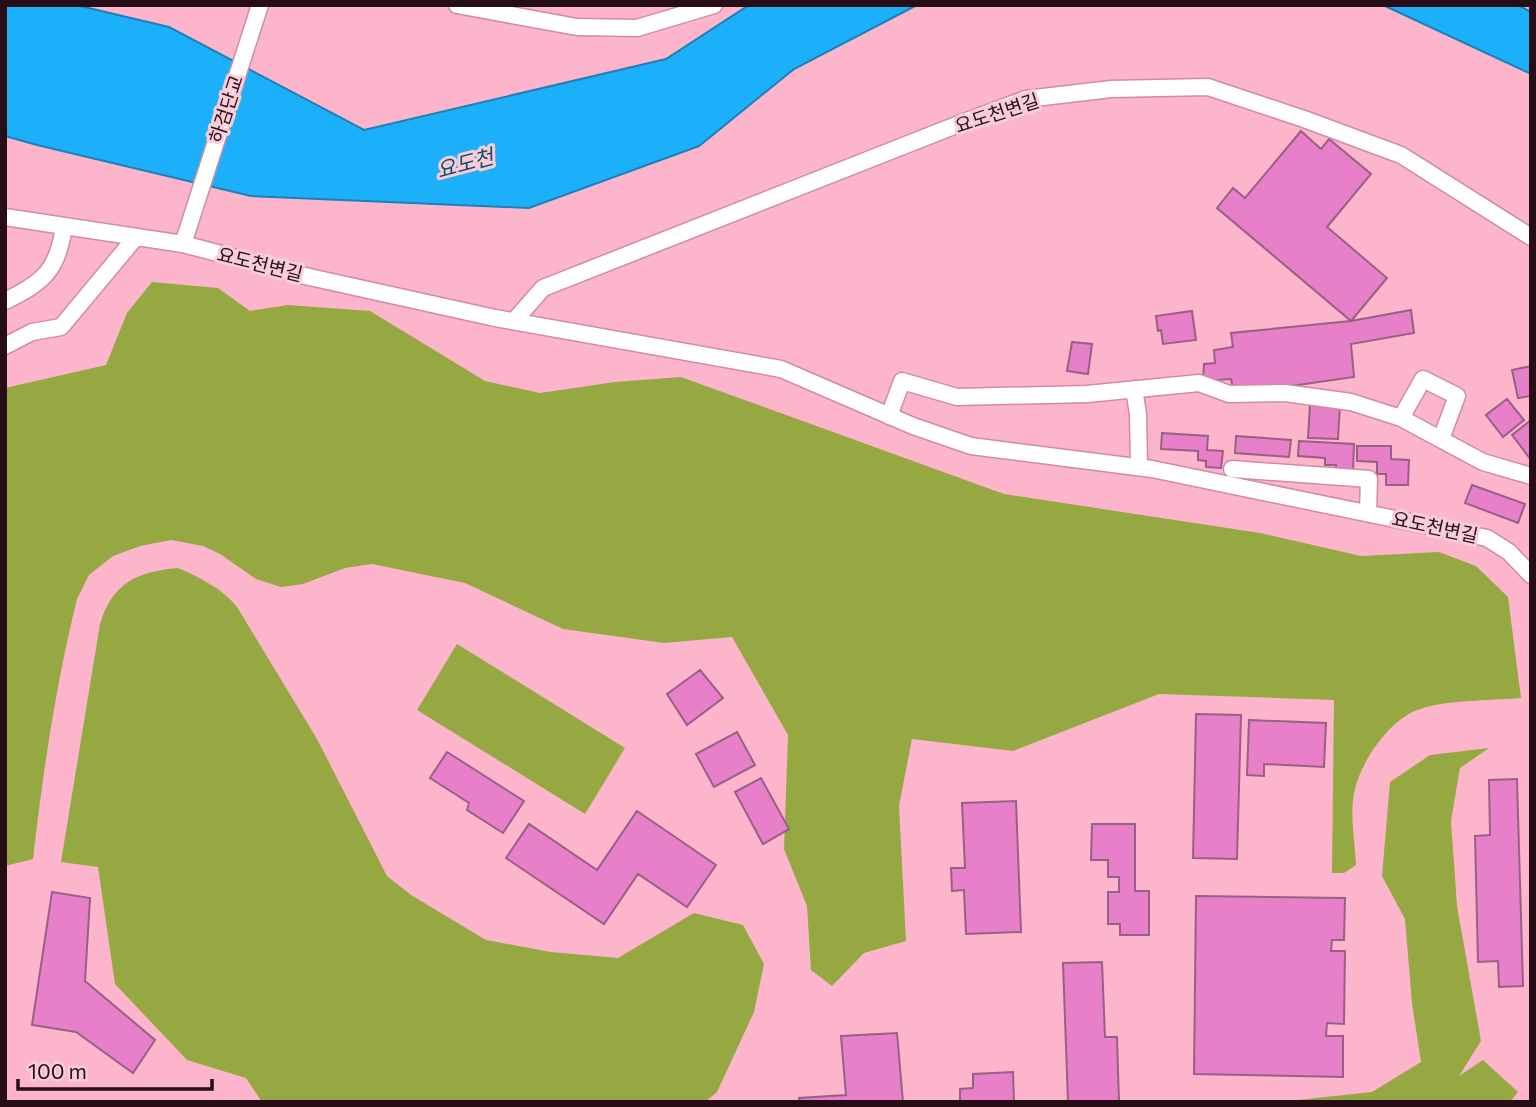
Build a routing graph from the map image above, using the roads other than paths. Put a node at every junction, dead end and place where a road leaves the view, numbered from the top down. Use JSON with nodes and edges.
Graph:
{"nodes":[{"id":1,"x":260,"y":5,"type":"edge"},
{"id":2,"x":457,"y":5,"type":"edge"},
{"id":3,"x":714,"y":5,"type":"edge"},
{"id":4,"x":5,"y":217,"type":"edge"},
{"id":5,"x":64,"y":226,"type":"junction"},
{"id":6,"x":136,"y":237,"type":"junction"},
{"id":7,"x":1531,"y":237,"type":"edge"},
{"id":8,"x":183,"y":244,"type":"junction"},
{"id":9,"x":5,"y":300,"type":"edge"},
{"id":10,"x":514,"y":321,"type":"junction"},
{"id":11,"x":5,"y":346,"type":"edge"},
{"id":12,"x":1134,"y":389,"type":"junction"},
{"id":13,"x":889,"y":416,"type":"junction"},
{"id":14,"x":1401,"y":418,"type":"junction"},
{"id":15,"x":1441,"y":439,"type":"junction"},
{"id":16,"x":1139,"y":467,"type":"junction"},
{"id":17,"x":1232,"y":469,"type":"dead end"},
{"id":18,"x":1531,"y":476,"type":"edge"},
{"id":19,"x":1368,"y":513,"type":"junction"},
{"id":20,"x":1531,"y":575,"type":"edge"}],
"edges":[{"from":1,"to":8,"type":"street","name":"하검단교"},
{"from":2,"to":3,"type":"street"},
{"from":4,"to":5,"type":"street","name":"요도천변길"},
{"from":5,"to":6,"type":"street","name":"요도천변길"},
{"from":5,"to":9,"type":"street"},
{"from":6,"to":8,"type":"street","name":"요도천변길"},
{"from":6,"to":11,"type":"street"},
{"from":7,"to":10,"type":"street","name":"요도천변길"},
{"from":8,"to":10,"type":"street","name":"요도천변길"},
{"from":10,"to":13,"type":"street","name":"요도천변길"},
{"from":12,"to":13,"type":"street"},
{"from":12,"to":14,"type":"street"},
{"from":12,"to":16,"type":"street"},
{"from":13,"to":16,"type":"street","name":"요도천변길"},
{"from":14,"to":15,"type":"street"},
{"from":14,"to":15,"type":"street"},
{"from":15,"to":18,"type":"street"},
{"from":16,"to":19,"type":"street","name":"요도천변길"},
{"from":17,"to":19,"type":"street","name":"요도천변길"},
{"from":19,"to":20,"type":"street","name":"요도천변길"}]}
